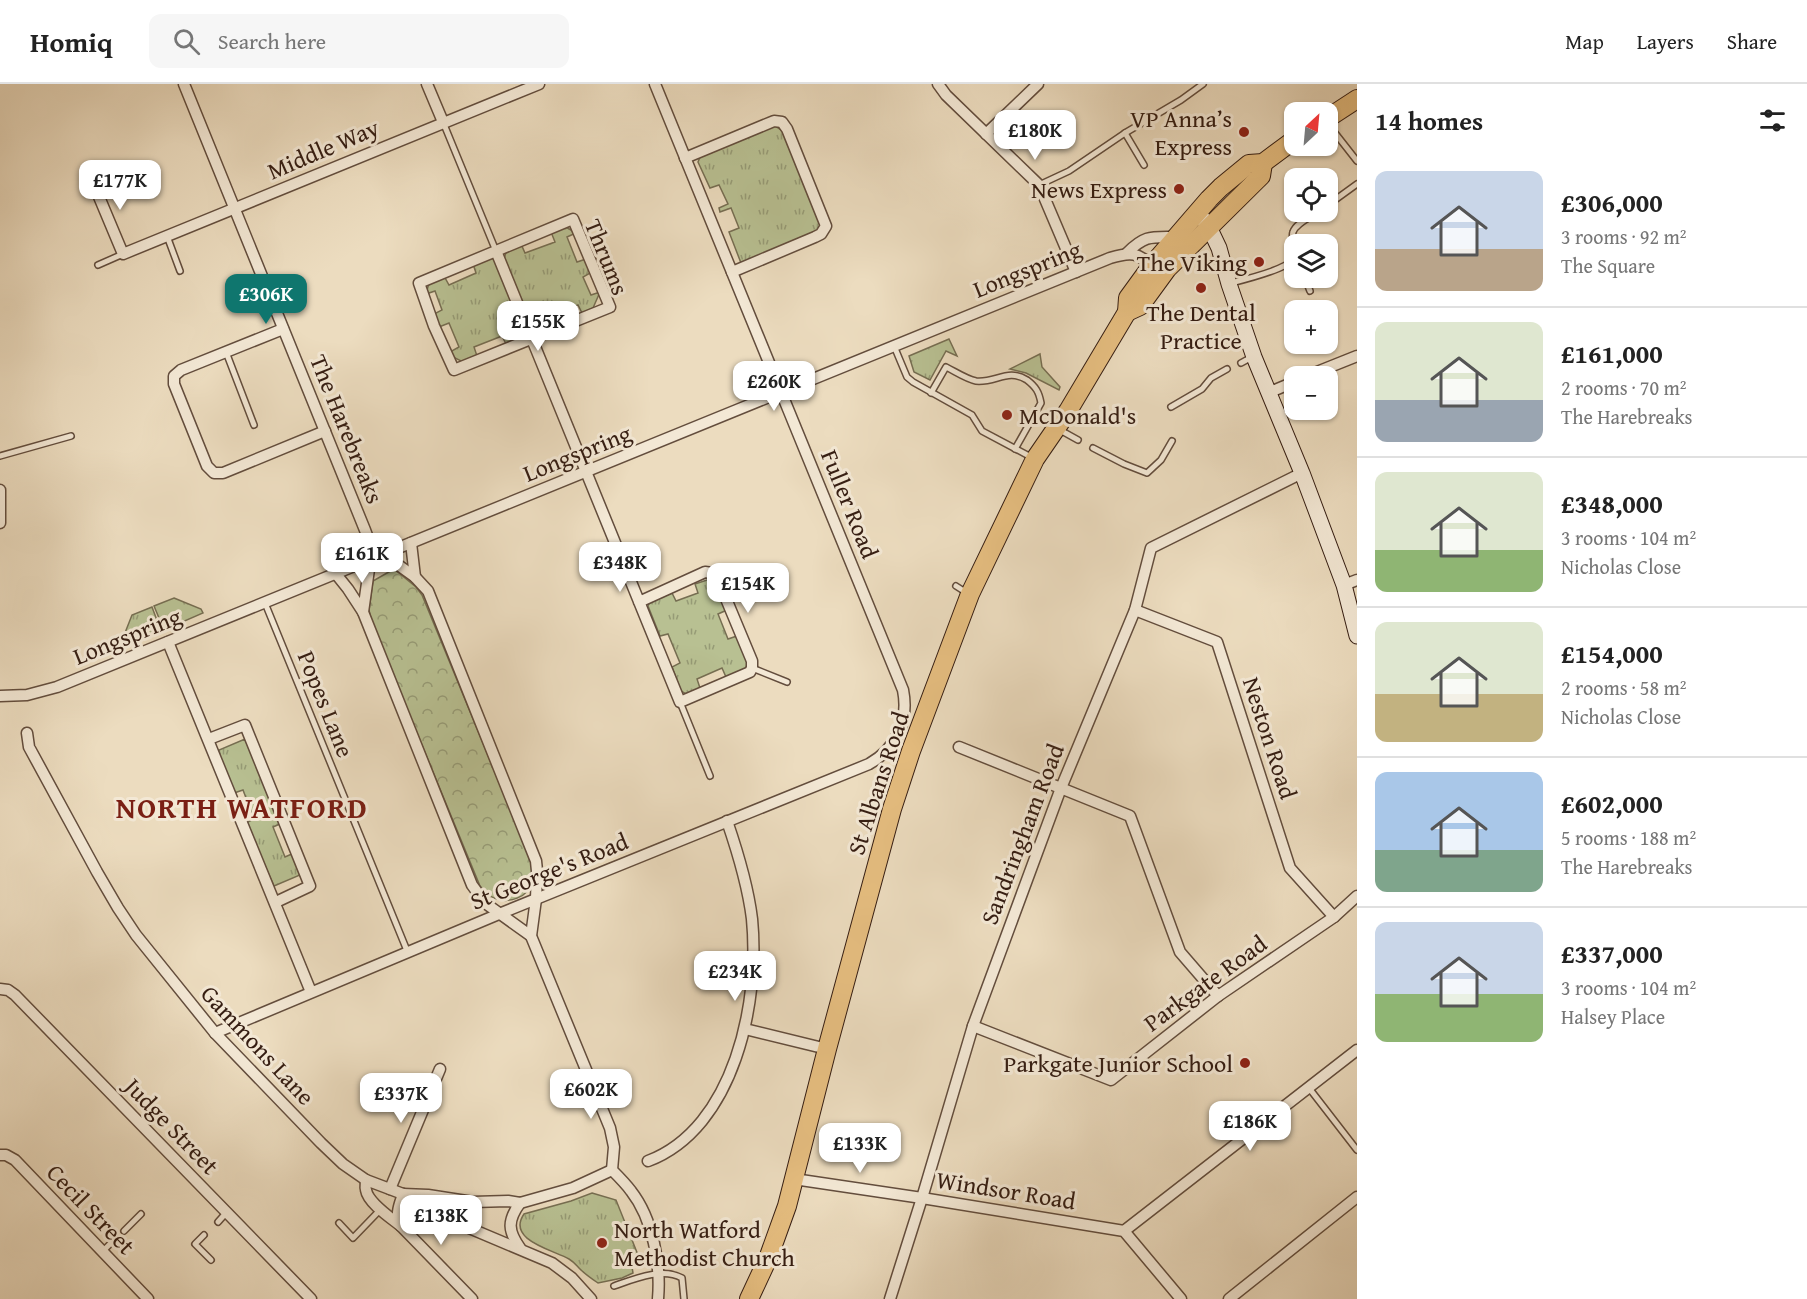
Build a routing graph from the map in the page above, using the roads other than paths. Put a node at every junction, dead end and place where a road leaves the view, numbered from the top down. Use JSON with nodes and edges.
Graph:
{"nodes":[{"id":1,"x":184,"y":84,"type":"edge"},
{"id":2,"x":427,"y":84,"type":"edge"},
{"id":3,"x":539,"y":84,"type":"edge"},
{"id":4,"x":655,"y":84,"type":"edge"},
{"id":5,"x":938,"y":84,"type":"edge"},
{"id":6,"x":1038,"y":84,"type":"edge"},
{"id":7,"x":1203,"y":84,"type":"edge"},
{"id":8,"x":1357,"y":99,"type":"edge"},
{"id":9,"x":1338,"y":111,"type":"edge"},
{"id":10,"x":443,"y":122,"type":"junction"},
{"id":11,"x":1125,"y":133,"type":"junction"},
{"id":12,"x":986,"y":134,"type":"junction"},
{"id":13,"x":1338,"y":137,"type":"edge"},
{"id":14,"x":1284,"y":147,"type":"edge"},
{"id":15,"x":685,"y":158,"type":"junction"},
{"id":16,"x":1357,"y":161,"type":"edge"},
{"id":17,"x":1144,"y":165,"type":"dead end"},
{"id":18,"x":92,"y":180,"type":"dead end"},
{"id":19,"x":1357,"y":184,"type":"edge"},
{"id":20,"x":1039,"y":185,"type":"junction"},
{"id":21,"x":1338,"y":198,"type":"edge"},
{"id":22,"x":234,"y":209,"type":"junction"},
{"id":23,"x":1203,"y":219,"type":"junction"},
{"id":24,"x":1305,"y":222,"type":"edge"},
{"id":25,"x":1293,"y":234,"type":"edge"},
{"id":26,"x":167,"y":236,"type":"junction"},
{"id":27,"x":1175,"y":237,"type":"junction"},
{"id":28,"x":496,"y":251,"type":"junction"},
{"id":29,"x":1127,"y":253,"type":"junction"},
{"id":30,"x":123,"y":254,"type":"junction"},
{"id":31,"x":98,"y":265,"type":"dead end"},
{"id":32,"x":1284,"y":265,"type":"edge"},
{"id":33,"x":1158,"y":269,"type":"junction"},
{"id":34,"x":180,"y":271,"type":"dead end"},
{"id":35,"x":732,"y":272,"type":"junction"},
{"id":36,"x":1076,"y":272,"type":"junction"},
{"id":37,"x":1229,"y":284,"type":"junction"},
{"id":38,"x":1309,"y":288,"type":"edge"},
{"id":39,"x":1310,"y":291,"type":"dead end"},
{"id":40,"x":283,"y":329,"type":"junction"},
{"id":41,"x":532,"y":339,"type":"junction"},
{"id":42,"x":894,"y":346,"type":"junction"},
{"id":43,"x":226,"y":352,"type":"junction"},
{"id":44,"x":1357,"y":356,"type":"edge"},
{"id":45,"x":1332,"y":366,"type":"edge"},
{"id":46,"x":1227,"y":369,"type":"dead end"},
{"id":47,"x":1284,"y":386,"type":"edge"},
{"id":48,"x":781,"y":392,"type":"junction"},
{"id":49,"x":932,"y":393,"type":"junction"},
{"id":50,"x":1268,"y":393,"type":"junction"},
{"id":51,"x":1171,"y":407,"type":"dead end"},
{"id":52,"x":254,"y":425,"type":"dead end"},
{"id":53,"x":1056,"y":428,"type":"junction"},
{"id":54,"x":325,"y":431,"type":"junction"},
{"id":55,"x":71,"y":436,"type":"dead end"},
{"id":56,"x":1078,"y":440,"type":"dead end"},
{"id":57,"x":1172,"y":441,"type":"dead end"},
{"id":58,"x":1093,"y":448,"type":"dead end"},
{"id":59,"x":1015,"y":449,"type":"junction"},
{"id":60,"x":0,"y":456,"type":"edge"},
{"id":61,"x":1035,"y":459,"type":"junction"},
{"id":62,"x":585,"y":472,"type":"junction"},
{"id":63,"x":1302,"y":473,"type":"junction"},
{"id":64,"x":0,"y":493,"type":"edge"},
{"id":65,"x":0,"y":523,"type":"edge"},
{"id":66,"x":411,"y":543,"type":"junction"},
{"id":67,"x":375,"y":557,"type":"junction"},
{"id":68,"x":336,"y":574,"type":"junction"},
{"id":69,"x":415,"y":578,"type":"junction"},
{"id":70,"x":1350,"y":583,"type":"edge"},
{"id":71,"x":639,"y":602,"type":"junction"},
{"id":72,"x":265,"y":603,"type":"junction"},
{"id":73,"x":1135,"y":610,"type":"junction"},
{"id":74,"x":363,"y":612,"type":"junction"},
{"id":75,"x":1357,"y":636,"type":"edge"},
{"id":76,"x":168,"y":642,"type":"junction"},
{"id":77,"x":752,"y":668,"type":"junction"},
{"id":78,"x":787,"y":682,"type":"dead end"},
{"id":79,"x":0,"y":696,"type":"edge"},
{"id":80,"x":680,"y":702,"type":"junction"},
{"id":81,"x":27,"y":733,"type":"dead end"},
{"id":82,"x":209,"y":739,"type":"junction"},
{"id":83,"x":894,"y":743,"type":"joint"},
{"id":84,"x":959,"y":747,"type":"dead end"},
{"id":85,"x":710,"y":776,"type":"dead end"},
{"id":86,"x":1061,"y":788,"type":"junction"},
{"id":87,"x":727,"y":821,"type":"junction"},
{"id":88,"x":1357,"y":896,"type":"edge"},
{"id":89,"x":536,"y":899,"type":"junction"},
{"id":90,"x":276,"y":902,"type":"junction"},
{"id":91,"x":499,"y":914,"type":"junction"},
{"id":92,"x":1334,"y":917,"type":"junction"},
{"id":93,"x":531,"y":936,"type":"junction"},
{"id":94,"x":408,"y":952,"type":"junction"},
{"id":95,"x":0,"y":989,"type":"edge"},
{"id":96,"x":311,"y":992,"type":"junction"},
{"id":97,"x":1218,"y":996,"type":"junction"},
{"id":98,"x":973,"y":1026,"type":"junction"},
{"id":99,"x":745,"y":1029,"type":"junction"},
{"id":100,"x":215,"y":1033,"type":"junction"},
{"id":101,"x":827,"y":1049,"type":"junction"},
{"id":102,"x":1357,"y":1050,"type":"edge"},
{"id":103,"x":440,"y":1069,"type":"dead end"},
{"id":104,"x":1309,"y":1088,"type":"junction"},
{"id":105,"x":1357,"y":1150,"type":"edge"},
{"id":106,"x":0,"y":1155,"type":"edge"},
{"id":107,"x":648,"y":1161,"type":"dead end"},
{"id":108,"x":612,"y":1170,"type":"junction"},
{"id":109,"x":794,"y":1179,"type":"junction"},
{"id":110,"x":366,"y":1180,"type":"junction"},
{"id":111,"x":390,"y":1189,"type":"junction"},
{"id":112,"x":403,"y":1194,"type":"junction"},
{"id":113,"x":1357,"y":1197,"type":"edge"},
{"id":114,"x":922,"y":1198,"type":"junction"},
{"id":115,"x":520,"y":1203,"type":"junction"},
{"id":116,"x":380,"y":1210,"type":"junction"},
{"id":117,"x":226,"y":1213,"type":"junction"},
{"id":118,"x":141,"y":1214,"type":"dead end"},
{"id":119,"x":218,"y":1222,"type":"dead end"},
{"id":120,"x":339,"y":1223,"type":"dead end"},
{"id":121,"x":401,"y":1226,"type":"junction"},
{"id":122,"x":124,"y":1231,"type":"dead end"},
{"id":123,"x":1124,"y":1231,"type":"junction"},
{"id":124,"x":204,"y":1235,"type":"dead end"},
{"id":125,"x":112,"y":1242,"type":"dead end"},
{"id":126,"x":520,"y":1248,"type":"junction"},
{"id":127,"x":102,"y":1252,"type":"junction"},
{"id":128,"x":211,"y":1260,"type":"dead end"},
{"id":129,"x":658,"y":1275,"type":"junction"},
{"id":130,"x":614,"y":1286,"type":"dead end"},
{"id":131,"x":148,"y":1299,"type":"edge"},
{"id":132,"x":311,"y":1299,"type":"edge"},
{"id":133,"x":472,"y":1299,"type":"edge"},
{"id":134,"x":591,"y":1299,"type":"edge"},
{"id":135,"x":658,"y":1299,"type":"edge"},
{"id":136,"x":684,"y":1299,"type":"edge"},
{"id":137,"x":749,"y":1299,"type":"edge"},
{"id":138,"x":890,"y":1299,"type":"edge"},
{"id":139,"x":1181,"y":1299,"type":"edge"},
{"id":140,"x":1229,"y":1299,"type":"edge"}],
"edges":[{"from":1,"to":22,"type":"street","name":"The Harebreaks"},
{"from":2,"to":10,"type":"street"},
{"from":3,"to":10,"type":"street","name":"Middle Way"},
{"from":4,"to":15,"type":"street","name":"Fuller Road"},
{"from":5,"to":12,"type":"street"},
{"from":6,"to":12,"type":"street"},
{"from":7,"to":11,"type":"lane"},
{"from":8,"to":9,"type":"main road"},
{"from":10,"to":22,"type":"street","name":"Middle Way"},
{"from":10,"to":28,"type":"lane"},
{"from":11,"to":17,"type":"lane"},
{"from":11,"to":20,"type":"lane"},
{"from":12,"to":20,"type":"street"},
{"from":13,"to":16,"type":"lane"},
{"from":14,"to":23,"type":"main road","name":"St Albans Road"},
{"from":15,"to":35,"type":"street","name":"Fuller Road"},
{"from":15,"to":35,"type":"street"},
{"from":18,"to":30,"type":"street"},
{"from":19,"to":21,"type":"lane"},
{"from":20,"to":36,"type":"street"},
{"from":22,"to":26,"type":"street","name":"Middle Way"},
{"from":22,"to":40,"type":"street","name":"The Harebreaks"},
{"from":23,"to":27,"type":"main road","name":"St Albans Road"},
{"from":23,"to":33,"type":"main road","name":"St Albans Road"},
{"from":23,"to":37,"type":"street"},
{"from":24,"to":25,"type":"lane"},
{"from":26,"to":30,"type":"street","name":"Middle Way"},
{"from":26,"to":34,"type":"lane"},
{"from":27,"to":29,"type":"street","name":"Longspring"},
{"from":27,"to":33,"type":"main road","name":"St Albans Road"},
{"from":28,"to":41,"type":"street"},
{"from":28,"to":41,"type":"street","name":"Thrums"},
{"from":28,"to":41,"type":"street","name":"Thrums"},
{"from":29,"to":33,"type":"street"},
{"from":29,"to":36,"type":"street","name":"Longspring"},
{"from":30,"to":31,"type":"lane"},
{"from":32,"to":37,"type":"lane"},
{"from":33,"to":53,"type":"main road","name":"St Albans Road"},
{"from":35,"to":48,"type":"street","name":"Fuller Road"},
{"from":36,"to":42,"type":"street","name":"Longspring"},
{"from":37,"to":50,"type":"street"},
{"from":38,"to":39,"type":"lane"},
{"from":40,"to":43,"type":"street"},
{"from":40,"to":54,"type":"street","name":"The Harebreaks"},
{"from":41,"to":62,"type":"street"},
{"from":42,"to":48,"type":"street","name":"Longspring"},
{"from":42,"to":49,"type":"lane"},
{"from":43,"to":52,"type":"lane"},
{"from":43,"to":54,"type":"street"},
{"from":44,"to":45,"type":"street"},
{"from":46,"to":51,"type":"lane"},
{"from":47,"to":50,"type":"street"},
{"from":48,"to":62,"type":"street","name":"Longspring"},
{"from":48,"to":83,"type":"street","name":"Fuller Road"},
{"from":49,"to":59,"type":"lane"},
{"from":49,"to":59,"type":"lane"},
{"from":50,"to":63,"type":"street"},
{"from":53,"to":56,"type":"lane"},
{"from":53,"to":61,"type":"main road","name":"St Albans Road"},
{"from":54,"to":67,"type":"street","name":"The Harebreaks"},
{"from":55,"to":60,"type":"lane"},
{"from":57,"to":58,"type":"lane"},
{"from":59,"to":61,"type":"lane"},
{"from":61,"to":101,"type":"main road","name":"St Albans Road"},
{"from":62,"to":66,"type":"street","name":"Longspring"},
{"from":62,"to":71,"type":"street"},
{"from":63,"to":70,"type":"street"},
{"from":63,"to":73,"type":"street","name":"Sandringham Road"},
{"from":64,"to":65,"type":"street"},
{"from":66,"to":67,"type":"street","name":"Longspring"},
{"from":66,"to":69,"type":"street"},
{"from":67,"to":68,"type":"street","name":"Longspring"},
{"from":67,"to":69,"type":"street"},
{"from":67,"to":74,"type":"street"},
{"from":68,"to":72,"type":"street","name":"Longspring"},
{"from":68,"to":74,"type":"street"},
{"from":69,"to":89,"type":"street"},
{"from":70,"to":75,"type":"street"},
{"from":71,"to":77,"type":"street"},
{"from":71,"to":80,"type":"street"},
{"from":72,"to":76,"type":"street","name":"Longspring"},
{"from":72,"to":94,"type":"lane","name":"Popes Lane"},
{"from":73,"to":86,"type":"street","name":"Sandringham Road"},
{"from":73,"to":92,"type":"street","name":"Neston Road"},
{"from":74,"to":91,"type":"street"},
{"from":76,"to":79,"type":"street","name":"Longspring"},
{"from":76,"to":82,"type":"street"},
{"from":77,"to":78,"type":"lane"},
{"from":77,"to":80,"type":"street"},
{"from":80,"to":85,"type":"lane"},
{"from":81,"to":100,"type":"street","name":"Gammons Lane"},
{"from":82,"to":90,"type":"street"},
{"from":82,"to":90,"type":"street"},
{"from":83,"to":87,"type":"street","name":"St George's Road"},
{"from":84,"to":86,"type":"street"},
{"from":86,"to":97,"type":"street"},
{"from":86,"to":98,"type":"street","name":"Sandringham Road"},
{"from":87,"to":89,"type":"street","name":"St George's Road"},
{"from":87,"to":99,"type":"street"},
{"from":88,"to":92,"type":"street","name":"Parkgate Road"},
{"from":89,"to":91,"type":"street","name":"St George's Road"},
{"from":89,"to":93,"type":"street"},
{"from":90,"to":96,"type":"street"},
{"from":91,"to":93,"type":"street"},
{"from":91,"to":94,"type":"street","name":"St George's Road"},
{"from":92,"to":97,"type":"street","name":"Parkgate Road"},
{"from":93,"to":108,"type":"street"},
{"from":94,"to":96,"type":"street","name":"St George's Road"},
{"from":95,"to":117,"type":"street","name":"Judge Street"},
{"from":96,"to":100,"type":"street","name":"St George's Road"},
{"from":97,"to":98,"type":"street","name":"Parkgate Road"},
{"from":98,"to":114,"type":"street","name":"Sandringham Road"},
{"from":99,"to":101,"type":"street"},
{"from":99,"to":107,"type":"street"},
{"from":100,"to":110,"type":"street","name":"Gammons Lane"},
{"from":101,"to":109,"type":"main road","name":"St Albans Road"},
{"from":102,"to":104,"type":"street"},
{"from":103,"to":111,"type":"street"},
{"from":104,"to":105,"type":"lane"},
{"from":104,"to":123,"type":"street"},
{"from":106,"to":127,"type":"street","name":"Cecil Street"},
{"from":108,"to":115,"type":"street"},
{"from":108,"to":129,"type":"street"},
{"from":109,"to":114,"type":"street","name":"Windsor Road"},
{"from":109,"to":137,"type":"main road","name":"St Albans Road"},
{"from":110,"to":111,"type":"street","name":"Gammons Lane"},
{"from":110,"to":116,"type":"street"},
{"from":111,"to":112,"type":"street","name":"Gammons Lane"},
{"from":112,"to":115,"type":"street"},
{"from":112,"to":121,"type":"street"},
{"from":112,"to":126,"type":"street","name":"Gammons Lane"},
{"from":113,"to":140,"type":"street"},
{"from":114,"to":123,"type":"street","name":"Windsor Road"},
{"from":114,"to":138,"type":"street","name":"Sandringham Road"},
{"from":115,"to":126,"type":"street"},
{"from":116,"to":120,"type":"lane"},
{"from":116,"to":121,"type":"street"},
{"from":117,"to":119,"type":"lane"},
{"from":117,"to":132,"type":"street","name":"Judge Street"},
{"from":118,"to":122,"type":"lane"},
{"from":121,"to":133,"type":"street"},
{"from":123,"to":139,"type":"street"},
{"from":124,"to":128,"type":"lane"},
{"from":125,"to":127,"type":"lane"},
{"from":126,"to":134,"type":"street","name":"Gammons Lane"},
{"from":127,"to":131,"type":"street","name":"Cecil Street"},
{"from":129,"to":130,"type":"lane"},
{"from":129,"to":135,"type":"street"},
{"from":129,"to":136,"type":"lane"}]}
